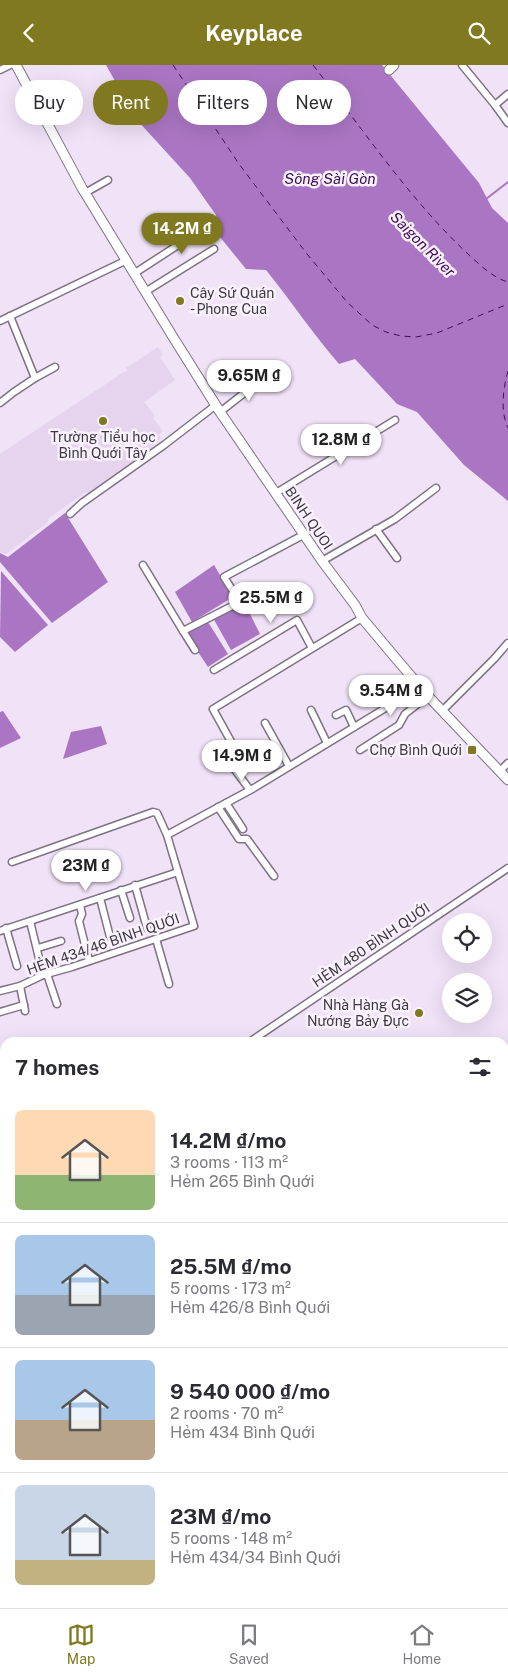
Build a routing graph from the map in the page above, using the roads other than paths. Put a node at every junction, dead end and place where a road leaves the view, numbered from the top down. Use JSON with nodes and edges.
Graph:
{"nodes":[{"id":1,"x":10,"y":65,"type":"edge"},
{"id":2,"x":16,"y":65,"type":"edge"},
{"id":3,"x":462,"y":65,"type":"edge"},
{"id":4,"x":0,"y":70,"type":"edge"},
{"id":5,"x":508,"y":94,"type":"edge"},
{"id":6,"x":496,"y":105,"type":"junction"},
{"id":7,"x":508,"y":123,"type":"edge"},
{"id":8,"x":108,"y":180,"type":"dead end"},
{"id":9,"x":85,"y":193,"type":"junction"},
{"id":10,"x":190,"y":224,"type":"dead end"},
{"id":11,"x":214,"y":249,"type":"dead end"},
{"id":12,"x":127,"y":260,"type":"junction"},
{"id":13,"x":135,"y":273,"type":"junction"},
{"id":14,"x":146,"y":292,"type":"junction"},
{"id":15,"x":10,"y":317,"type":"junction"},
{"id":16,"x":0,"y":321,"type":"edge"},
{"id":17,"x":55,"y":367,"type":"dead end"},
{"id":18,"x":266,"y":376,"type":"dead end"},
{"id":19,"x":35,"y":378,"type":"junction"},
{"id":20,"x":0,"y":403,"type":"edge"},
{"id":21,"x":218,"y":408,"type":"junction"},
{"id":22,"x":395,"y":420,"type":"dead end"},
{"id":23,"x":436,"y":488,"type":"dead end"},
{"id":24,"x":276,"y":493,"type":"junction"},
{"id":25,"x":70,"y":513,"type":"dead end"},
{"id":26,"x":376,"y":529,"type":"junction"},
{"id":27,"x":305,"y":534,"type":"junction"},
{"id":28,"x":397,"y":558,"type":"dead end"},
{"id":29,"x":322,"y":561,"type":"junction"},
{"id":30,"x":143,"y":565,"type":"dead end"},
{"id":31,"x":362,"y":618,"type":"junction"},
{"id":32,"x":183,"y":631,"type":"junction"},
{"id":33,"x":508,"y":643,"type":"edge"},
{"id":34,"x":312,"y":648,"type":"junction"},
{"id":35,"x":195,"y":650,"type":"dead end"},
{"id":36,"x":214,"y":670,"type":"dead end"},
{"id":37,"x":420,"y":687,"type":"junction"},
{"id":38,"x":428,"y":696,"type":"junction"},
{"id":39,"x":311,"y":710,"type":"dead end"},
{"id":40,"x":442,"y":711,"type":"junction"},
{"id":41,"x":336,"y":715,"type":"dead end"},
{"id":42,"x":265,"y":723,"type":"dead end"},
{"id":43,"x":354,"y":727,"type":"junction"},
{"id":44,"x":327,"y":743,"type":"junction"},
{"id":45,"x":234,"y":747,"type":"dead end"},
{"id":46,"x":220,"y":749,"type":"dead end"},
{"id":47,"x":360,"y":750,"type":"dead end"},
{"id":48,"x":508,"y":763,"type":"edge"},
{"id":49,"x":289,"y":767,"type":"junction"},
{"id":50,"x":500,"y":771,"type":"junction"},
{"id":51,"x":508,"y":780,"type":"edge"},
{"id":52,"x":250,"y":790,"type":"junction"},
{"id":53,"x":226,"y":803,"type":"junction"},
{"id":54,"x":218,"y":807,"type":"junction"},
{"id":55,"x":243,"y":829,"type":"dead end"},
{"id":56,"x":167,"y":835,"type":"junction"},
{"id":57,"x":12,"y":862,"type":"dead end"},
{"id":58,"x":508,"y":868,"type":"edge"},
{"id":59,"x":178,"y":872,"type":"junction"},
{"id":60,"x":274,"y":876,"type":"dead end"},
{"id":61,"x":135,"y":885,"type":"junction"},
{"id":62,"x":121,"y":890,"type":"junction"},
{"id":63,"x":100,"y":898,"type":"junction"},
{"id":64,"x":80,"y":905,"type":"junction"},
{"id":65,"x":130,"y":918,"type":"dead end"},
{"id":66,"x":30,"y":921,"type":"junction"},
{"id":67,"x":147,"y":928,"type":"dead end"},
{"id":68,"x":3,"y":930,"type":"edge"},
{"id":69,"x":110,"y":937,"type":"dead end"},
{"id":70,"x":156,"y":939,"type":"junction"},
{"id":71,"x":61,"y":941,"type":"dead end"},
{"id":72,"x":38,"y":948,"type":"junction"},
{"id":73,"x":90,"y":961,"type":"junction"},
{"id":74,"x":17,"y":966,"type":"dead end"},
{"id":75,"x":45,"y":974,"type":"junction"},
{"id":76,"x":169,"y":984,"type":"dead end"},
{"id":77,"x":20,"y":986,"type":"junction"},
{"id":78,"x":0,"y":991,"type":"edge"},
{"id":79,"x":57,"y":1004,"type":"dead end"},
{"id":80,"x":0,"y":1012,"type":"edge"},
{"id":81,"x":257,"y":1037,"type":"edge"}],
"edges":[{"from":1,"to":4,"type":"street"},
{"from":2,"to":9,"type":"main road","name":"BINH QUOI"},
{"from":3,"to":6,"type":"street"},
{"from":5,"to":6,"type":"street"},
{"from":6,"to":7,"type":"street"},
{"from":8,"to":9,"type":"street"},
{"from":9,"to":12,"type":"main road","name":"BINH QUOI"},
{"from":10,"to":13,"type":"street"},
{"from":11,"to":14,"type":"street"},
{"from":12,"to":13,"type":"main road","name":"BINH QUOI"},
{"from":12,"to":15,"type":"street"},
{"from":13,"to":14,"type":"main road","name":"BINH QUOI"},
{"from":14,"to":21,"type":"main road","name":"BINH QUOI"},
{"from":15,"to":16,"type":"street"},
{"from":15,"to":19,"type":"street"},
{"from":17,"to":19,"type":"street"},
{"from":18,"to":21,"type":"street"},
{"from":19,"to":20,"type":"street"},
{"from":21,"to":24,"type":"main road","name":"BINH QUOI"},
{"from":21,"to":25,"type":"street"},
{"from":22,"to":24,"type":"street"},
{"from":23,"to":26,"type":"street"},
{"from":24,"to":27,"type":"main road","name":"BINH QUOI"},
{"from":26,"to":28,"type":"street"},
{"from":26,"to":29,"type":"street"},
{"from":27,"to":29,"type":"main road","name":"BINH QUOI"},
{"from":27,"to":32,"type":"street"},
{"from":29,"to":31,"type":"main road","name":"BINH QUOI"},
{"from":30,"to":32,"type":"street"},
{"from":31,"to":34,"type":"street"},
{"from":31,"to":37,"type":"main road","name":"BINH QUOI"},
{"from":32,"to":35,"type":"street"},
{"from":33,"to":40,"type":"street"},
{"from":34,"to":36,"type":"street"},
{"from":34,"to":45,"type":"street"},
{"from":37,"to":38,"type":"main road","name":"BINH QUOI"},
{"from":37,"to":43,"type":"street"},
{"from":38,"to":40,"type":"main road","name":"BINH QUOI"},
{"from":38,"to":47,"type":"street"},
{"from":39,"to":44,"type":"street"},
{"from":40,"to":50,"type":"main road","name":"BINH QUOI"},
{"from":41,"to":43,"type":"street"},
{"from":42,"to":49,"type":"street"},
{"from":43,"to":44,"type":"street"},
{"from":44,"to":49,"type":"street"},
{"from":46,"to":52,"type":"street"},
{"from":48,"to":50,"type":"street"},
{"from":49,"to":52,"type":"street"},
{"from":50,"to":51,"type":"main road","name":"BINH QUOI"},
{"from":52,"to":53,"type":"street"},
{"from":53,"to":54,"type":"street"},
{"from":53,"to":55,"type":"street"},
{"from":54,"to":56,"type":"street"},
{"from":54,"to":60,"type":"street"},
{"from":56,"to":57,"type":"street"},
{"from":56,"to":59,"type":"street"},
{"from":58,"to":81,"type":"street","name":"HẺM 480 BÌNH QUỚI"},
{"from":59,"to":61,"type":"street"},
{"from":59,"to":70,"type":"street","name":"HẺM 434/46 BÌNH QUỚI"},
{"from":61,"to":62,"type":"street"},
{"from":61,"to":67,"type":"street"},
{"from":62,"to":63,"type":"street"},
{"from":62,"to":65,"type":"street"},
{"from":63,"to":64,"type":"street"},
{"from":63,"to":69,"type":"street"},
{"from":64,"to":66,"type":"street"},
{"from":64,"to":73,"type":"street"},
{"from":66,"to":68,"type":"street"},
{"from":66,"to":72,"type":"street"},
{"from":68,"to":74,"type":"street"},
{"from":70,"to":73,"type":"street","name":"HẺM 434/46 BÌNH QUỚI"},
{"from":70,"to":76,"type":"street"},
{"from":71,"to":72,"type":"street"},
{"from":72,"to":75,"type":"street"},
{"from":73,"to":75,"type":"street","name":"HẺM 434/46 BÌNH QUỚI"},
{"from":75,"to":77,"type":"street","name":"HẺM 434/46 BÌNH QUỚI"},
{"from":75,"to":79,"type":"street"},
{"from":77,"to":78,"type":"street","name":"HẺM 434/46 BÌNH QUỚI"},
{"from":77,"to":80,"type":"street","name":"HẺM 434/46 BÌNH QUỚI"}]}
